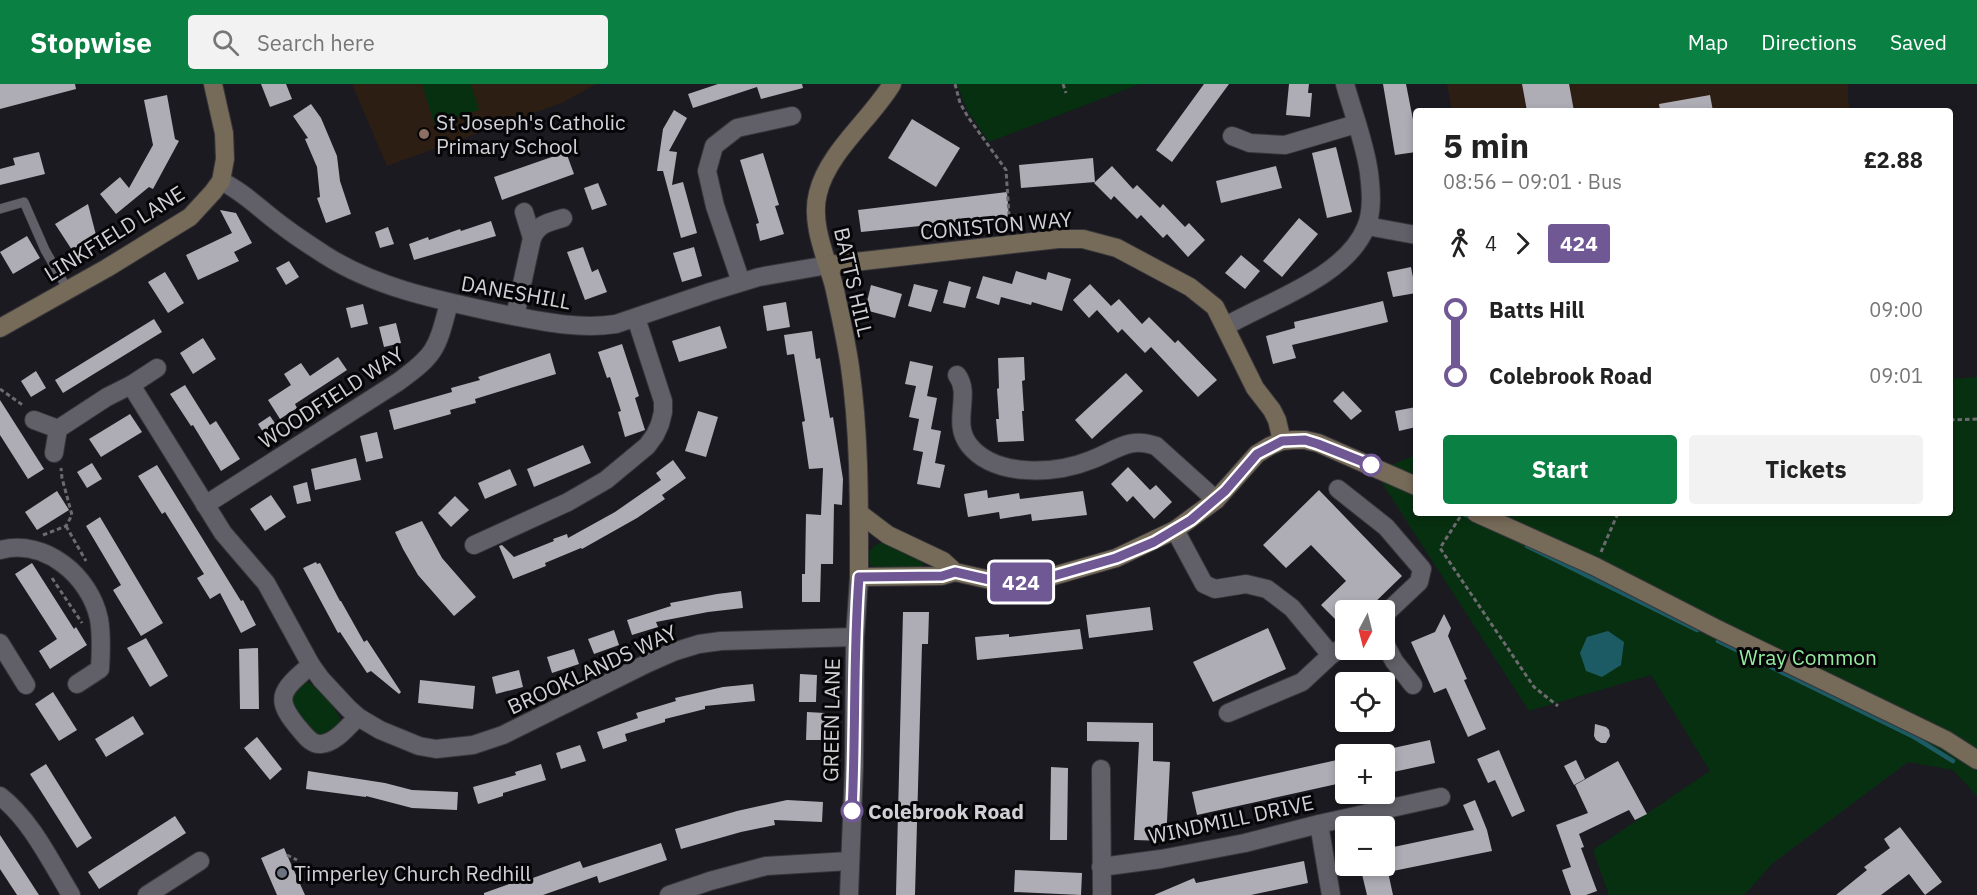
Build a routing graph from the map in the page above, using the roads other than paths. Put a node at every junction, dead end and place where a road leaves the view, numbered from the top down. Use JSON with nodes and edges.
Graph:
{"nodes":[{"id":1,"x":213,"y":84,"type":"edge"},
{"id":2,"x":892,"y":84,"type":"edge"},
{"id":3,"x":1345,"y":84,"type":"edge"},
{"id":4,"x":792,"y":116,"type":"dead end"},
{"id":5,"x":1356,"y":124,"type":"junction"},
{"id":6,"x":1232,"y":136,"type":"dead end"},
{"id":7,"x":221,"y":181,"type":"junction"},
{"id":8,"x":0,"y":209,"type":"edge"},
{"id":9,"x":524,"y":212,"type":"dead end"},
{"id":10,"x":563,"y":218,"type":"dead end"},
{"id":11,"x":1367,"y":226,"type":"junction"},
{"id":12,"x":1413,"y":234,"type":"edge"},
{"id":13,"x":532,"y":238,"type":"junction"},
{"id":14,"x":828,"y":265,"type":"junction"},
{"id":15,"x":741,"y":282,"type":"junction"},
{"id":16,"x":68,"y":290,"type":"junction"},
{"id":17,"x":449,"y":303,"type":"junction"},
{"id":18,"x":514,"y":316,"type":"junction"},
{"id":19,"x":636,"y":318,"type":"junction"},
{"id":20,"x":1226,"y":326,"type":"junction"},
{"id":21,"x":0,"y":327,"type":"edge"},
{"id":22,"x":157,"y":368,"type":"dead end"},
{"id":23,"x":957,"y":375,"type":"dead end"},
{"id":24,"x":131,"y":385,"type":"junction"},
{"id":25,"x":32,"y":415,"type":"road end"},
{"id":26,"x":58,"y":429,"type":"junction"},
{"id":27,"x":1282,"y":441,"type":"junction"},
{"id":28,"x":54,"y":453,"type":"road end"},
{"id":29,"x":1413,"y":485,"type":"edge"},
{"id":30,"x":1338,"y":489,"type":"dead end"},
{"id":31,"x":1216,"y":500,"type":"junction"},
{"id":32,"x":205,"y":505,"type":"junction"},
{"id":33,"x":859,"y":513,"type":"junction"},
{"id":34,"x":1483,"y":516,"type":"edge"},
{"id":35,"x":1175,"y":530,"type":"junction"},
{"id":36,"x":474,"y":545,"type":"dead end"},
{"id":37,"x":0,"y":550,"type":"edge"},
{"id":38,"x":955,"y":572,"type":"junction"},
{"id":39,"x":859,"y":577,"type":"junction"},
{"id":40,"x":1395,"y":605,"type":"edge"},
{"id":41,"x":856,"y":618,"type":"joint"},
{"id":42,"x":855,"y":637,"type":"junction"},
{"id":43,"x":0,"y":643,"type":"edge"},
{"id":44,"x":1335,"y":647,"type":"edge"},
{"id":45,"x":1335,"y":653,"type":"edge"},
{"id":46,"x":1393,"y":660,"type":"edge"},
{"id":47,"x":310,"y":665,"type":"junction"},
{"id":48,"x":77,"y":684,"type":"dead end"},
{"id":49,"x":26,"y":685,"type":"dead end"},
{"id":50,"x":1413,"y":685,"type":"dead end"},
{"id":51,"x":1228,"y":713,"type":"dead end"},
{"id":52,"x":358,"y":717,"type":"junction"},
{"id":53,"x":1977,"y":760,"type":"edge"},
{"id":54,"x":1101,"y":769,"type":"dead end"},
{"id":55,"x":0,"y":796,"type":"edge"},
{"id":56,"x":1441,"y":797,"type":"dead end"},
{"id":57,"x":1319,"y":824,"type":"junction"},
{"id":58,"x":200,"y":861,"type":"dead end"},
{"id":59,"x":849,"y":861,"type":"junction"},
{"id":60,"x":1101,"y":867,"type":"junction"},
{"id":61,"x":71,"y":895,"type":"edge"},
{"id":62,"x":147,"y":895,"type":"edge"},
{"id":63,"x":669,"y":895,"type":"edge"},
{"id":64,"x":849,"y":895,"type":"edge"},
{"id":65,"x":1102,"y":895,"type":"edge"},
{"id":66,"x":1331,"y":895,"type":"edge"}],
"edges":[{"from":1,"to":7,"type":"street"},
{"from":2,"to":14,"type":"street","name":"BATTS HILL"},
{"from":3,"to":5,"type":"street"},
{"from":4,"to":15,"type":"street"},
{"from":5,"to":6,"type":"street"},
{"from":5,"to":11,"type":"street"},
{"from":7,"to":16,"type":"street","name":"LINKFIELD LANE"},
{"from":7,"to":17,"type":"street","name":"DANESHILL"},
{"from":8,"to":16,"type":"lane"},
{"from":9,"to":13,"type":"street"},
{"from":10,"to":13,"type":"street"},
{"from":11,"to":12,"type":"street"},
{"from":11,"to":20,"type":"street"},
{"from":13,"to":18,"type":"street"},
{"from":14,"to":15,"type":"street","name":"DANESHILL"},
{"from":14,"to":20,"type":"street","name":"CONISTON WAY"},
{"from":14,"to":33,"type":"street","name":"BATTS HILL"},
{"from":15,"to":19,"type":"street","name":"DANESHILL"},
{"from":16,"to":21,"type":"street","name":"LINKFIELD LANE"},
{"from":17,"to":18,"type":"street","name":"DANESHILL"},
{"from":17,"to":32,"type":"street","name":"WOODFIELD WAY"},
{"from":18,"to":19,"type":"street","name":"DANESHILL"},
{"from":19,"to":36,"type":"street"},
{"from":20,"to":27,"type":"street","name":"CONISTON WAY"},
{"from":22,"to":24,"type":"street"},
{"from":23,"to":31,"type":"street"},
{"from":24,"to":26,"type":"street"},
{"from":24,"to":32,"type":"street","name":"BROOKLANDS WAY"},
{"from":25,"to":26,"type":"street"},
{"from":26,"to":28,"type":"street"},
{"from":27,"to":29,"type":"street"},
{"from":27,"to":31,"type":"street"},
{"from":30,"to":40,"type":"street"},
{"from":31,"to":35,"type":"street"},
{"from":32,"to":47,"type":"street","name":"BROOKLANDS WAY"},
{"from":33,"to":38,"type":"street"},
{"from":33,"to":39,"type":"street","name":"BATTS HILL"},
{"from":34,"to":53,"type":"street"},
{"from":35,"to":38,"type":"street"},
{"from":35,"to":44,"type":"street"},
{"from":37,"to":48,"type":"street"},
{"from":38,"to":39,"type":"street"},
{"from":39,"to":41,"type":"street","name":"BATTS HILL"},
{"from":41,"to":42,"type":"street","name":"GREEN LANE"},
{"from":42,"to":52,"type":"street","name":"BROOKLANDS WAY"},
{"from":42,"to":59,"type":"street","name":"GREEN LANE"},
{"from":43,"to":49,"type":"street"},
{"from":45,"to":51,"type":"street"},
{"from":46,"to":50,"type":"street"},
{"from":47,"to":52,"type":"street","name":"BROOKLANDS WAY"},
{"from":47,"to":52,"type":"street"},
{"from":54,"to":60,"type":"street"},
{"from":55,"to":61,"type":"street"},
{"from":56,"to":57,"type":"street","name":"WINDMILL DRIVE"},
{"from":57,"to":60,"type":"street","name":"WINDMILL DRIVE"},
{"from":57,"to":66,"type":"street"},
{"from":58,"to":62,"type":"street"},
{"from":59,"to":63,"type":"street"},
{"from":59,"to":64,"type":"street","name":"GREEN LANE"},
{"from":60,"to":65,"type":"street"}]}
